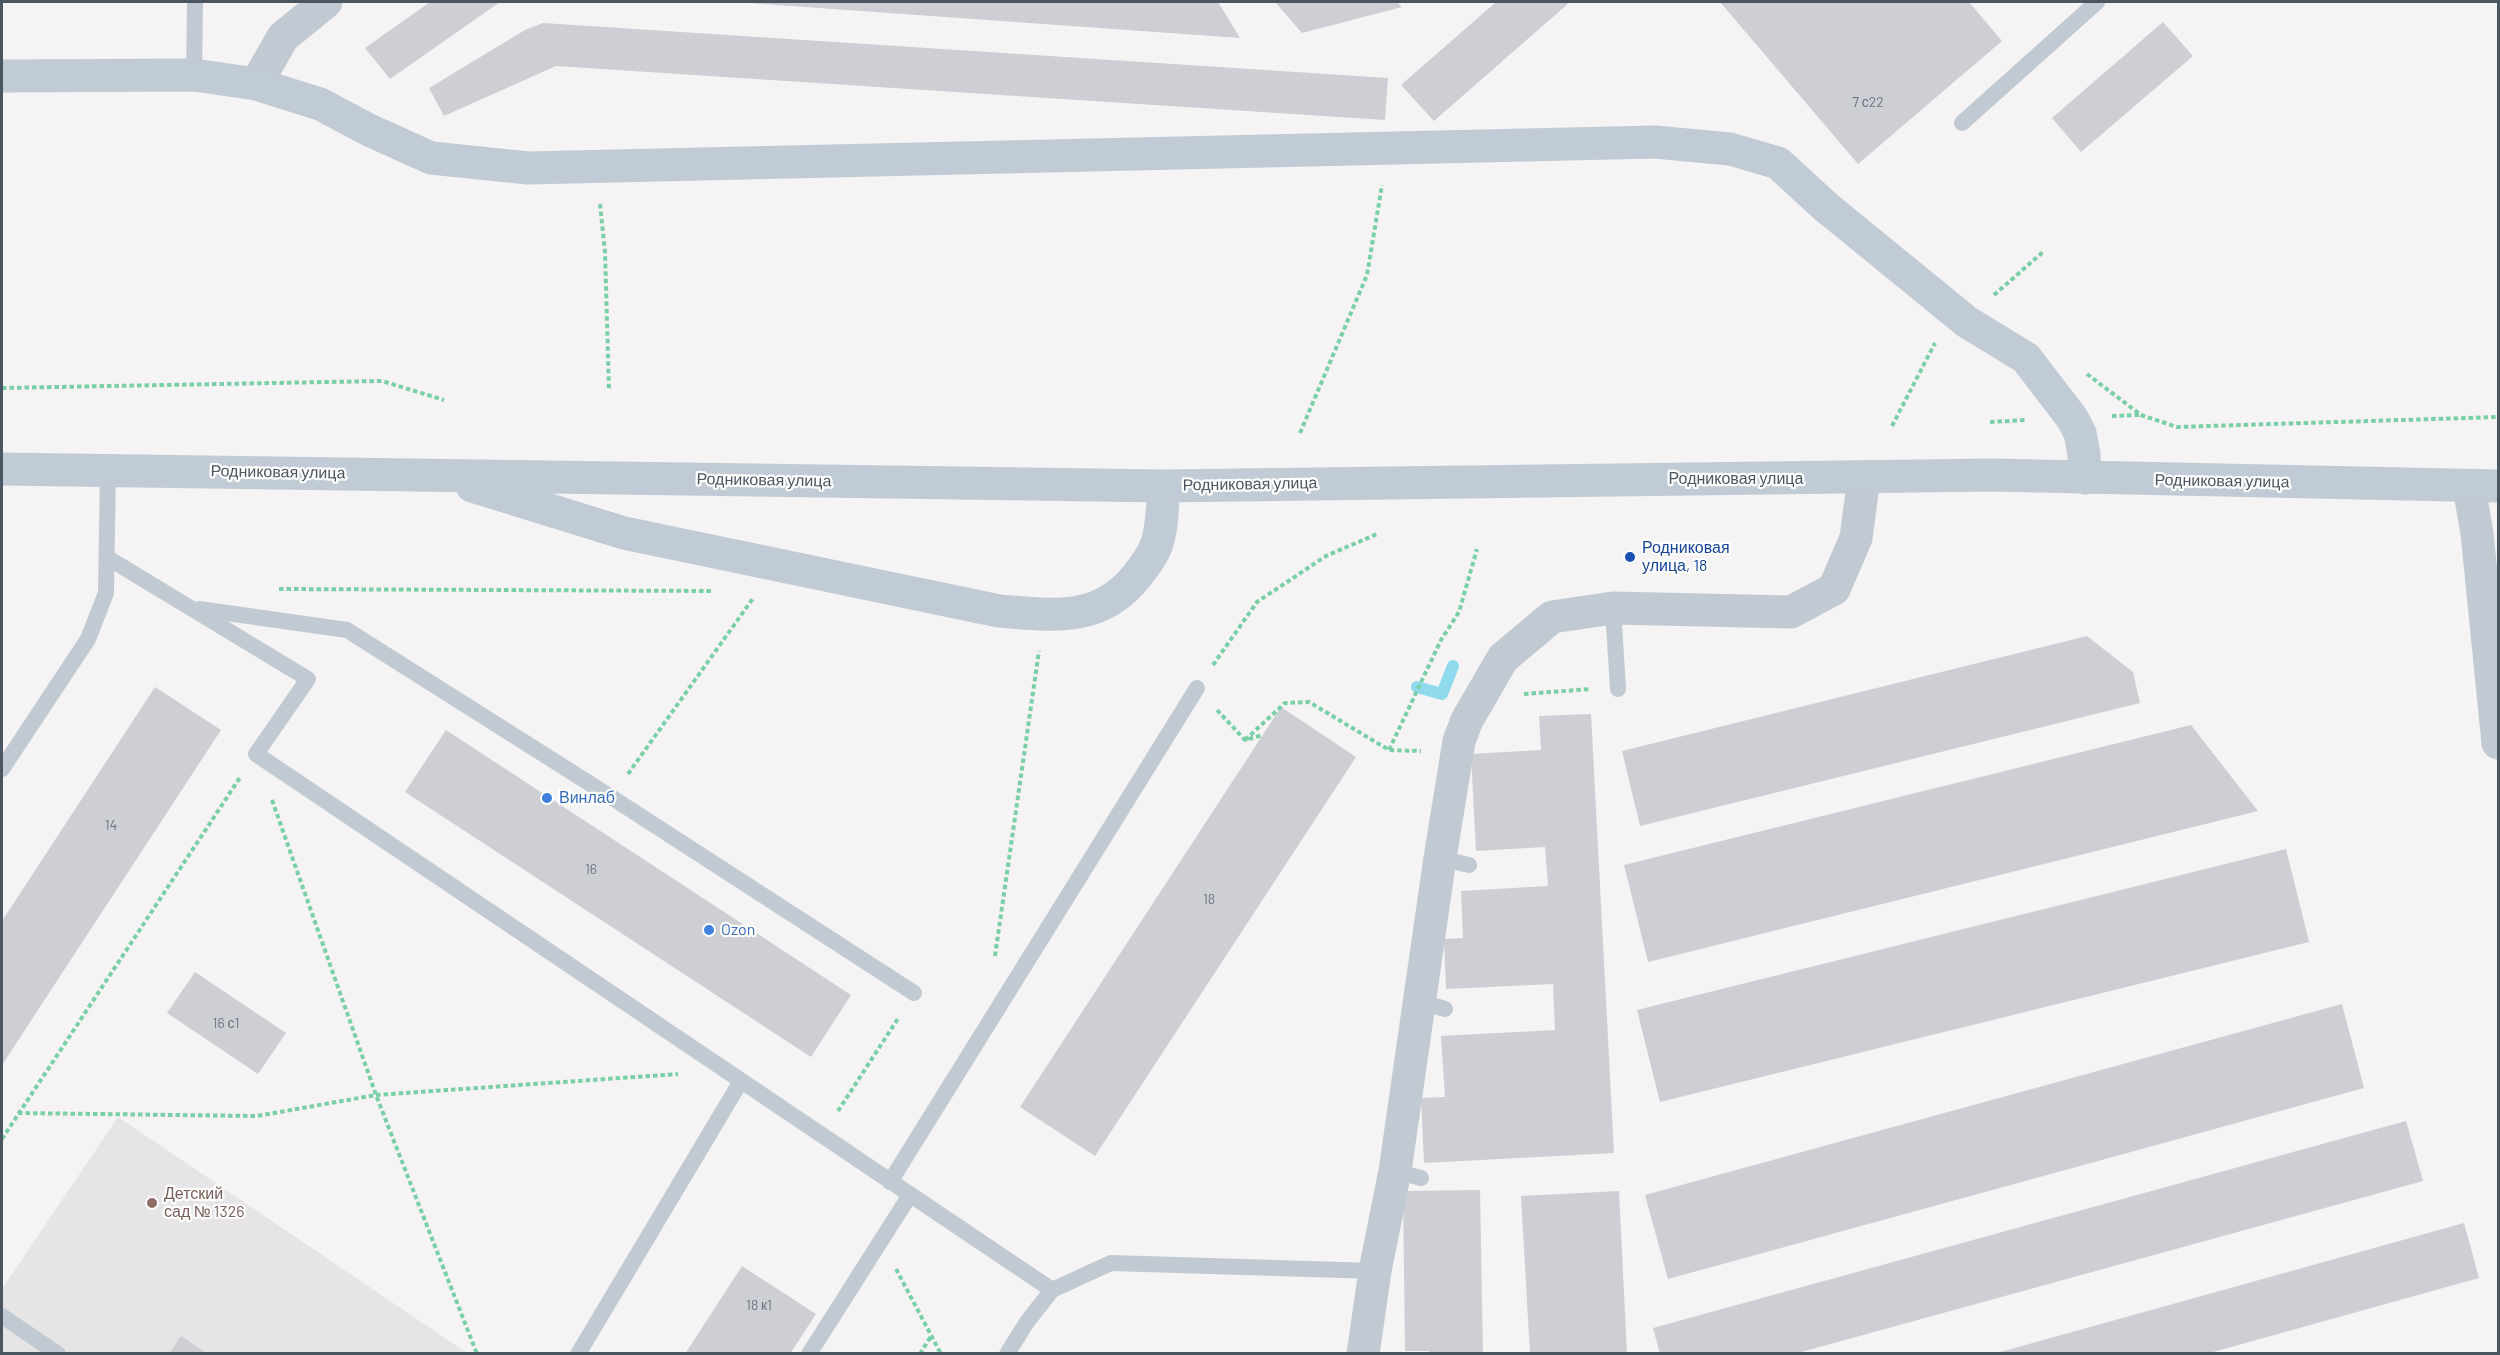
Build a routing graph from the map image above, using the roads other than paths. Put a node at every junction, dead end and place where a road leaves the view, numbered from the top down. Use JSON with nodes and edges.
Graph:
{"nodes":[{"id":1,"x":195,"y":2,"type":"edge"},
{"id":2,"x":326,"y":2,"type":"edge"},
{"id":3,"x":2097,"y":2,"type":"edge"},
{"id":4,"x":194,"y":75,"type":"junction"},
{"id":5,"x":2,"y":76,"type":"edge"},
{"id":6,"x":256,"y":84,"type":"junction"},
{"id":7,"x":1962,"y":123,"type":"dead end"},
{"id":8,"x":2,"y":469,"type":"edge"},
{"id":9,"x":108,"y":469,"type":"junction"},
{"id":10,"x":436,"y":475,"type":"junction"},
{"id":11,"x":1864,"y":477,"type":"junction"},
{"id":12,"x":2085,"y":478,"type":"junction"},
{"id":13,"x":1164,"y":486,"type":"junction"},
{"id":14,"x":2484,"y":487,"type":"edge"},
{"id":15,"x":108,"y":558,"type":"junction"},
{"id":16,"x":192,"y":608,"type":"junction"},
{"id":17,"x":1613,"y":608,"type":"junction"},
{"id":18,"x":1197,"y":688,"type":"road end"},
{"id":19,"x":1618,"y":689,"type":"dead end"},
{"id":20,"x":2499,"y":743,"type":"edge"},
{"id":21,"x":2,"y":769,"type":"edge"},
{"id":22,"x":914,"y":993,"type":"road end"},
{"id":23,"x":741,"y":1080,"type":"junction"},
{"id":24,"x":890,"y":1182,"type":"junction"},
{"id":25,"x":910,"y":1195,"type":"junction"},
{"id":26,"x":1375,"y":1271,"type":"junction"},
{"id":27,"x":1052,"y":1290,"type":"junction"},
{"id":28,"x":2,"y":1316,"type":"edge"},
{"id":29,"x":58,"y":1353,"type":"edge"},
{"id":30,"x":578,"y":1353,"type":"edge"},
{"id":31,"x":809,"y":1353,"type":"edge"},
{"id":32,"x":1006,"y":1353,"type":"edge"},
{"id":33,"x":1363,"y":1353,"type":"edge"}],
"edges":[{"from":1,"to":4,"type":"lane"},
{"from":2,"to":6,"type":"street"},
{"from":3,"to":7,"type":"lane"},
{"from":4,"to":5,"type":"main road"},
{"from":4,"to":6,"type":"main road"},
{"from":6,"to":12,"type":"main road"},
{"from":8,"to":9,"type":"main road","name":"Родниковая улица"},
{"from":9,"to":10,"type":"main road","name":"Родниковая улица"},
{"from":9,"to":15,"type":"lane"},
{"from":10,"to":13,"type":"main road","name":"Родниковая улица"},
{"from":10,"to":13,"type":"main road"},
{"from":11,"to":12,"type":"main road","name":"Родниковая улица"},
{"from":11,"to":13,"type":"main road","name":"Родниковая улица"},
{"from":11,"to":17,"type":"street"},
{"from":12,"to":14,"type":"main road","name":"Родниковая улица"},
{"from":14,"to":20,"type":"street"},
{"from":15,"to":16,"type":"lane"},
{"from":15,"to":21,"type":"lane"},
{"from":16,"to":22,"type":"lane"},
{"from":16,"to":23,"type":"lane"},
{"from":17,"to":19,"type":"lane"},
{"from":17,"to":26,"type":"street"},
{"from":18,"to":24,"type":"lane"},
{"from":23,"to":24,"type":"lane"},
{"from":23,"to":30,"type":"lane"},
{"from":24,"to":25,"type":"lane"},
{"from":25,"to":27,"type":"lane"},
{"from":25,"to":31,"type":"lane"},
{"from":26,"to":27,"type":"lane"},
{"from":26,"to":33,"type":"street"},
{"from":27,"to":32,"type":"lane"},
{"from":28,"to":29,"type":"lane"}]}
